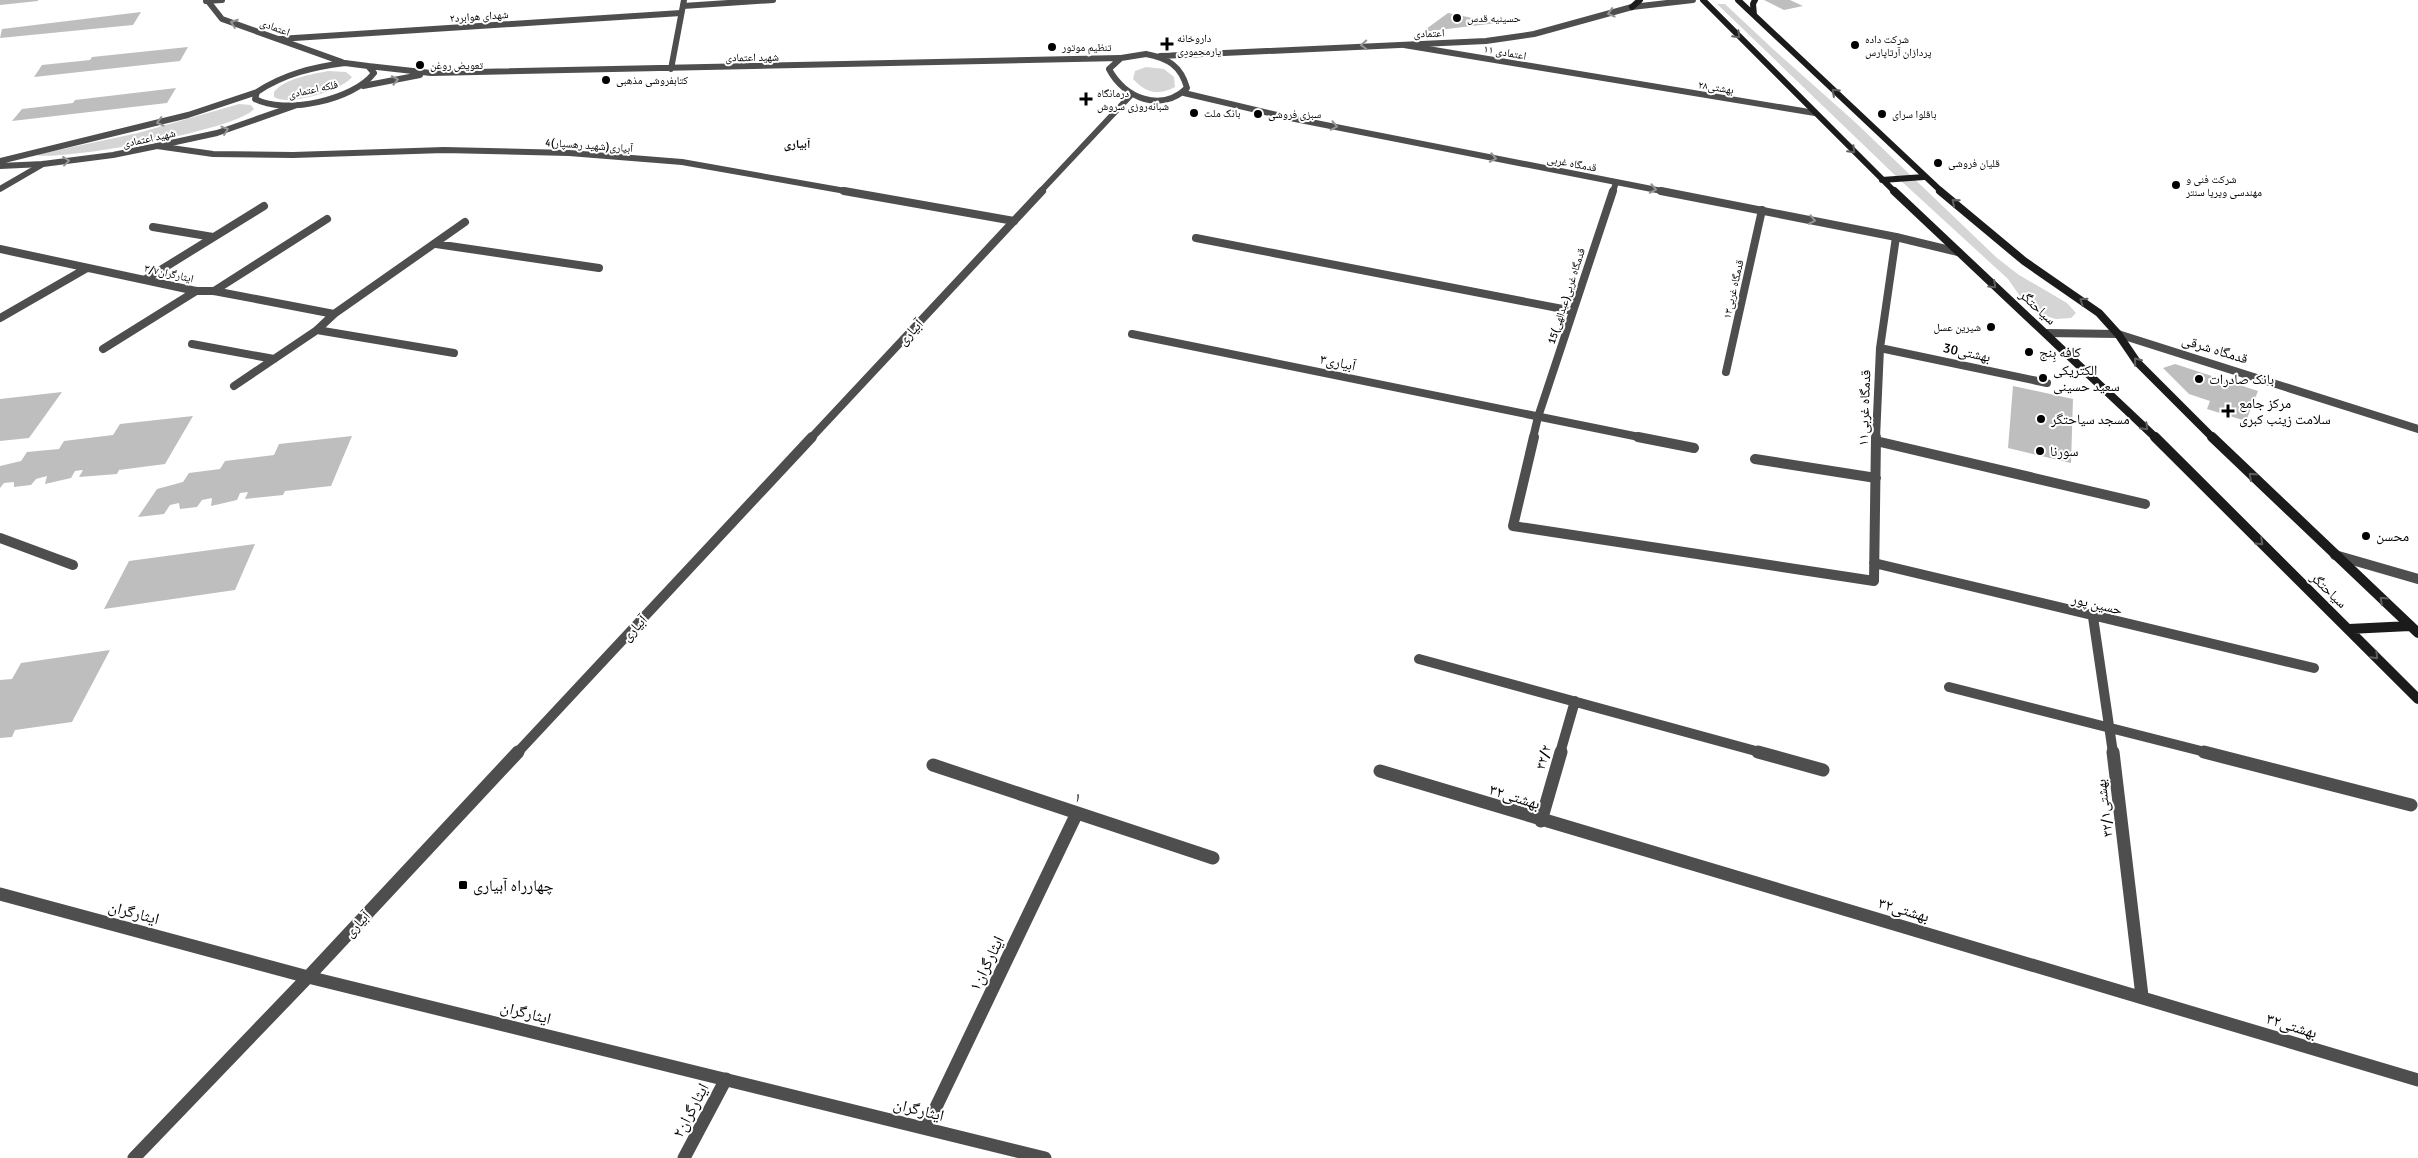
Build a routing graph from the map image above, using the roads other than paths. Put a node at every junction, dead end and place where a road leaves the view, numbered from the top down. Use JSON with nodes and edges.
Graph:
{"nodes":[{"id":1,"x":206,"y":0,"type":"edge"},
{"id":2,"x":222,"y":0,"type":"edge"},
{"id":3,"x":773,"y":0,"type":"edge"},
{"id":4,"x":1640,"y":0,"type":"edge"},
{"id":5,"x":1693,"y":0,"type":"edge"},
{"id":6,"x":1703,"y":0,"type":"edge"},
{"id":7,"x":1738,"y":0,"type":"edge"},
{"id":8,"x":1755,"y":0,"type":"edge"},
{"id":9,"x":684,"y":3,"type":"edge"},
{"id":10,"x":1632,"y":7,"type":"junction"},
{"id":11,"x":681,"y":13,"type":"junction"},
{"id":12,"x":1754,"y":15,"type":"junction"},
{"id":13,"x":279,"y":39,"type":"junction"},
{"id":14,"x":1393,"y":44,"type":"junction"},
{"id":15,"x":1160,"y":56,"type":"junction"},
{"id":16,"x":1120,"y":58,"type":"junction"},
{"id":17,"x":1074,"y":59,"type":"junction"},
{"id":18,"x":345,"y":64,"type":"junction"},
{"id":19,"x":368,"y":66,"type":"junction"},
{"id":20,"x":671,"y":69,"type":"junction"},
{"id":21,"x":1109,"y":69,"type":"junction"},
{"id":22,"x":431,"y":73,"type":"junction"},
{"id":23,"x":1614,"y":81,"type":"joint"},
{"id":24,"x":360,"y":86,"type":"junction"},
{"id":25,"x":257,"y":92,"type":"junction"},
{"id":26,"x":1184,"y":92,"type":"junction"},
{"id":27,"x":1131,"y":95,"type":"junction"},
{"id":28,"x":297,"y":105,"type":"junction"},
{"id":29,"x":1815,"y":113,"type":"junction"},
{"id":30,"x":157,"y":146,"type":"junction"},
{"id":31,"x":0,"y":161,"type":"edge"},
{"id":32,"x":43,"y":164,"type":"junction"},
{"id":33,"x":0,"y":166,"type":"edge"},
{"id":34,"x":1924,"y":177,"type":"junction"},
{"id":35,"x":1882,"y":180,"type":"junction"},
{"id":36,"x":1616,"y":182,"type":"junction"},
{"id":37,"x":0,"y":189,"type":"edge"},
{"id":38,"x":264,"y":206,"type":"dead end"},
{"id":39,"x":1762,"y":210,"type":"junction"},
{"id":40,"x":327,"y":219,"type":"dead end"},
{"id":41,"x":1014,"y":220,"type":"junction"},
{"id":42,"x":465,"y":222,"type":"dead end"},
{"id":43,"x":153,"y":226,"type":"dead end"},
{"id":44,"x":213,"y":237,"type":"junction"},
{"id":45,"x":1896,"y":237,"type":"junction"},
{"id":46,"x":1196,"y":238,"type":"dead end"},
{"id":47,"x":436,"y":244,"type":"junction"},
{"id":48,"x":0,"y":249,"type":"edge"},
{"id":49,"x":1958,"y":252,"type":"junction"},
{"id":50,"x":88,"y":268,"type":"junction"},
{"id":51,"x":599,"y":268,"type":"dead end"},
{"id":52,"x":146,"y":279,"type":"junction"},
{"id":53,"x":196,"y":291,"type":"junction"},
{"id":54,"x":214,"y":291,"type":"junction"},
{"id":55,"x":1573,"y":311,"type":"junction"},
{"id":56,"x":334,"y":314,"type":"junction"},
{"id":57,"x":0,"y":318,"type":"edge"},
{"id":58,"x":317,"y":330,"type":"junction"},
{"id":59,"x":2046,"y":333,"type":"junction"},
{"id":60,"x":1132,"y":334,"type":"dead end"},
{"id":61,"x":2118,"y":334,"type":"junction"},
{"id":62,"x":192,"y":344,"type":"dead end"},
{"id":63,"x":1880,"y":348,"type":"junction"},
{"id":64,"x":103,"y":349,"type":"dead end"},
{"id":65,"x":454,"y":353,"type":"dead end"},
{"id":66,"x":274,"y":359,"type":"junction"},
{"id":67,"x":1726,"y":372,"type":"dead end"},
{"id":68,"x":2047,"y":383,"type":"dead end"},
{"id":69,"x":234,"y":386,"type":"dead end"},
{"id":70,"x":1538,"y":417,"type":"junction"},
{"id":71,"x":2418,"y":429,"type":"edge"},
{"id":72,"x":1876,"y":441,"type":"junction"},
{"id":73,"x":1694,"y":448,"type":"dead end"},
{"id":74,"x":1755,"y":459,"type":"dead end"},
{"id":75,"x":1876,"y":478,"type":"junction"},
{"id":76,"x":2145,"y":504,"type":"dead end"},
{"id":77,"x":0,"y":538,"type":"edge"},
{"id":78,"x":2335,"y":555,"type":"junction"},
{"id":79,"x":1874,"y":563,"type":"junction"},
{"id":80,"x":73,"y":565,"type":"dead end"},
{"id":81,"x":2418,"y":579,"type":"edge"},
{"id":82,"x":1874,"y":581,"type":"joint"},
{"id":83,"x":2094,"y":617,"type":"junction"},
{"id":84,"x":2410,"y":626,"type":"junction"},
{"id":85,"x":2349,"y":629,"type":"junction"},
{"id":86,"x":2418,"y":633,"type":"edge"},
{"id":87,"x":1419,"y":659,"type":"dead end"},
{"id":88,"x":2314,"y":668,"type":"dead end"},
{"id":89,"x":1948,"y":687,"type":"dead end"},
{"id":90,"x":2418,"y":699,"type":"edge"},
{"id":91,"x":1574,"y":701,"type":"junction"},
{"id":92,"x":2110,"y":729,"type":"junction"},
{"id":93,"x":933,"y":765,"type":"dead end"},
{"id":94,"x":1823,"y":770,"type":"dead end"},
{"id":95,"x":1380,"y":771,"type":"dead end"},
{"id":96,"x":2411,"y":805,"type":"dead end"},
{"id":97,"x":1077,"y":813,"type":"junction"},
{"id":98,"x":1541,"y":821,"type":"junction"},
{"id":99,"x":1213,"y":858,"type":"dead end"},
{"id":100,"x":0,"y":894,"type":"edge"},
{"id":101,"x":308,"y":976,"type":"junction"},
{"id":102,"x":2142,"y":996,"type":"junction"},
{"id":103,"x":726,"y":1079,"type":"junction"},
{"id":104,"x":2418,"y":1080,"type":"edge"},
{"id":105,"x":926,"y":1128,"type":"junction"},
{"id":106,"x":134,"y":1158,"type":"edge"},
{"id":107,"x":684,"y":1158,"type":"edge"},
{"id":108,"x":1046,"y":1158,"type":"edge"}],
"edges":[{"from":1,"to":2,"type":"street"},
{"from":13,"to":1,"type":"street","name":"اعتمادی","one_way":true},
{"from":3,"to":9,"type":"street"},
{"from":4,"to":10,"type":"main road"},
{"from":5,"to":10,"type":"street","name":"اعتمادی"},
{"from":6,"to":29,"type":"main road","name":"سیاحتگر","one_way":true},
{"from":7,"to":12,"type":"main road","name":"سیاحتگر"},
{"from":8,"to":12,"type":"main road"},
{"from":9,"to":11,"type":"street"},
{"from":10,"to":14,"type":"street","name":"اعتمادی","one_way":true},
{"from":11,"to":13,"type":"street","name":"شهدای هوابرد۲"},
{"from":11,"to":20,"type":"street"},
{"from":34,"to":12,"type":"main road","name":"سیاحتگر","one_way":true},
{"from":13,"to":18,"type":"street","name":"اعتمادی"},
{"from":14,"to":15,"type":"street","name":"اعتمادی","one_way":true},
{"from":14,"to":23,"type":"street","name":"۱۱ اعتمادی"},
{"from":15,"to":16,"type":"street","name":"اعتمادی"},
{"from":15,"to":26,"type":"street"},
{"from":16,"to":17,"type":"street","name":"شهید اعتمادی"},
{"from":16,"to":21,"type":"street"},
{"from":17,"to":20,"type":"street","name":"شهید اعتمادی"},
{"from":17,"to":21,"type":"street"},
{"from":18,"to":19,"type":"street","name":"فلکه اعتمادی"},
{"from":18,"to":25,"type":"street","name":"فلکه اعتمادی"},
{"from":19,"to":22,"type":"street","name":"فلکه اعتمادی"},
{"from":19,"to":24,"type":"street"},
{"from":20,"to":22,"type":"street","name":"شهید اعتمادی"},
{"from":21,"to":27,"type":"street"},
{"from":24,"to":22,"type":"street","name":"فلکه اعتمادی","one_way":true},
{"from":23,"to":29,"type":"street","name":"۲۸بهشتی"},
{"from":24,"to":28,"type":"street","name":"فلکه اعتمادی"},
{"from":25,"to":28,"type":"street","name":"فلکه اعتمادی"},
{"from":25,"to":31,"type":"street","name":"شهید اعتمادی","one_way":true},
{"from":26,"to":27,"type":"street"},
{"from":26,"to":36,"type":"street","name":"قدمگاه غربی","one_way":true},
{"from":27,"to":41,"type":"street","name":"آبیاری"},
{"from":30,"to":28,"type":"street","name":"شهید اعتمادی","one_way":true},
{"from":29,"to":35,"type":"main road","name":"سیاحتگر","one_way":true},
{"from":32,"to":30,"type":"street","name":"شهید اعتمادی","one_way":true},
{"from":30,"to":41,"type":"street","name":"4آبیاری(شهید رهسپار)"},
{"from":32,"to":33,"type":"street","name":"شهید اعتمادی"},
{"from":32,"to":37,"type":"street"},
{"from":34,"to":35,"type":"main road"},
{"from":61,"to":34,"type":"main road","name":"سیاحتگر","one_way":true},
{"from":35,"to":49,"type":"main road","name":"سیاحتگر"},
{"from":36,"to":39,"type":"street","name":"قدمگاه غربی","one_way":true},
{"from":36,"to":55,"type":"street","name":"15قدمگاه غربی(عبدالهی)"},
{"from":38,"to":44,"type":"street"},
{"from":39,"to":45,"type":"street","name":"قدمگاه غربی","one_way":true},
{"from":39,"to":67,"type":"street","name":"قدمگاه غربی۱۳"},
{"from":40,"to":54,"type":"street"},
{"from":41,"to":101,"type":"street","name":"آبیاری"},
{"from":42,"to":47,"type":"street"},
{"from":43,"to":44,"type":"street"},
{"from":44,"to":52,"type":"street"},
{"from":45,"to":49,"type":"street","name":"قدمگاه غربی"},
{"from":45,"to":63,"type":"street","name":"قدمگاه غربی۱۱"},
{"from":46,"to":55,"type":"street"},
{"from":47,"to":51,"type":"street"},
{"from":47,"to":56,"type":"street"},
{"from":48,"to":50,"type":"street","name":"ایثارگران۳/۷"},
{"from":49,"to":59,"type":"main road","name":"سیاحتگر","one_way":true},
{"from":50,"to":52,"type":"street","name":"ایثارگران۳/۷"},
{"from":50,"to":57,"type":"street"},
{"from":52,"to":53,"type":"street","name":"ایثارگران۳/۷"},
{"from":53,"to":54,"type":"street","name":"ایثارگران۳/۷"},
{"from":53,"to":64,"type":"street"},
{"from":54,"to":56,"type":"street","name":"ایثارگران۳/۷"},
{"from":55,"to":70,"type":"street","name":"15قدمگاه غربی(عبدالهی)"},
{"from":56,"to":58,"type":"street"},
{"from":58,"to":65,"type":"street"},
{"from":58,"to":66,"type":"street"},
{"from":59,"to":61,"type":"street","name":"قدمگاه شرقی"},
{"from":59,"to":85,"type":"main road","name":"سیاحتگر","one_way":true},
{"from":60,"to":70,"type":"street","name":"آبیاری۳"},
{"from":61,"to":71,"type":"street","name":"قدمگاه شرقی"},
{"from":78,"to":61,"type":"main road","name":"سیاحتگر","one_way":true},
{"from":62,"to":66,"type":"street"},
{"from":63,"to":68,"type":"street","name":"30بهشتی"},
{"from":63,"to":72,"type":"street","name":"قدمگاه غربی۱۱"},
{"from":66,"to":69,"type":"street"},
{"from":70,"to":73,"type":"street","name":"آبیاری۳"},
{"from":70,"to":82,"type":"street","name":"15قدمگاه غربی(عبدالهی)"},
{"from":72,"to":75,"type":"street","name":"قدمگاه غربی۱۱"},
{"from":72,"to":76,"type":"street"},
{"from":74,"to":75,"type":"street"},
{"from":75,"to":79,"type":"street","name":"قدمگاه غربی۱۱"},
{"from":77,"to":80,"type":"street"},
{"from":78,"to":81,"type":"street"},
{"from":84,"to":78,"type":"main road","name":"سیاحتگر","one_way":true},
{"from":79,"to":82,"type":"street","name":"قدمگاه غربی۱۱"},
{"from":79,"to":83,"type":"street","name":"حسین پور"},
{"from":83,"to":88,"type":"street","name":"حسین پور"},
{"from":83,"to":92,"type":"street","name":"بهشتی۳۲/۱"},
{"from":84,"to":85,"type":"main road"},
{"from":84,"to":86,"type":"main road","name":"سیاحتگر"},
{"from":85,"to":90,"type":"main road","name":"سیاحتگر","one_way":true},
{"from":87,"to":91,"type":"street"},
{"from":89,"to":92,"type":"street"},
{"from":91,"to":94,"type":"street"},
{"from":91,"to":98,"type":"street","name":"۳۲/۲"},
{"from":92,"to":96,"type":"street"},
{"from":92,"to":102,"type":"street","name":"بهشتی۳۲/۱"},
{"from":93,"to":97,"type":"street","name":"۱"},
{"from":95,"to":98,"type":"street","name":"بهشتی۳۲"},
{"from":97,"to":99,"type":"street","name":"۱"},
{"from":97,"to":105,"type":"street","name":"ایثارگران۱"},
{"from":98,"to":102,"type":"street","name":"بهشتی۳۲"},
{"from":100,"to":101,"type":"street","name":"ایثارگران"},
{"from":101,"to":103,"type":"street","name":"ایثارگران"},
{"from":101,"to":106,"type":"street","name":"آبیاری"},
{"from":102,"to":104,"type":"street","name":"بهشتی۳۲"},
{"from":103,"to":105,"type":"street","name":"ایثارگران"},
{"from":103,"to":107,"type":"street","name":"ایثارگران۲"},
{"from":105,"to":108,"type":"street","name":"ایثارگران"}]}
